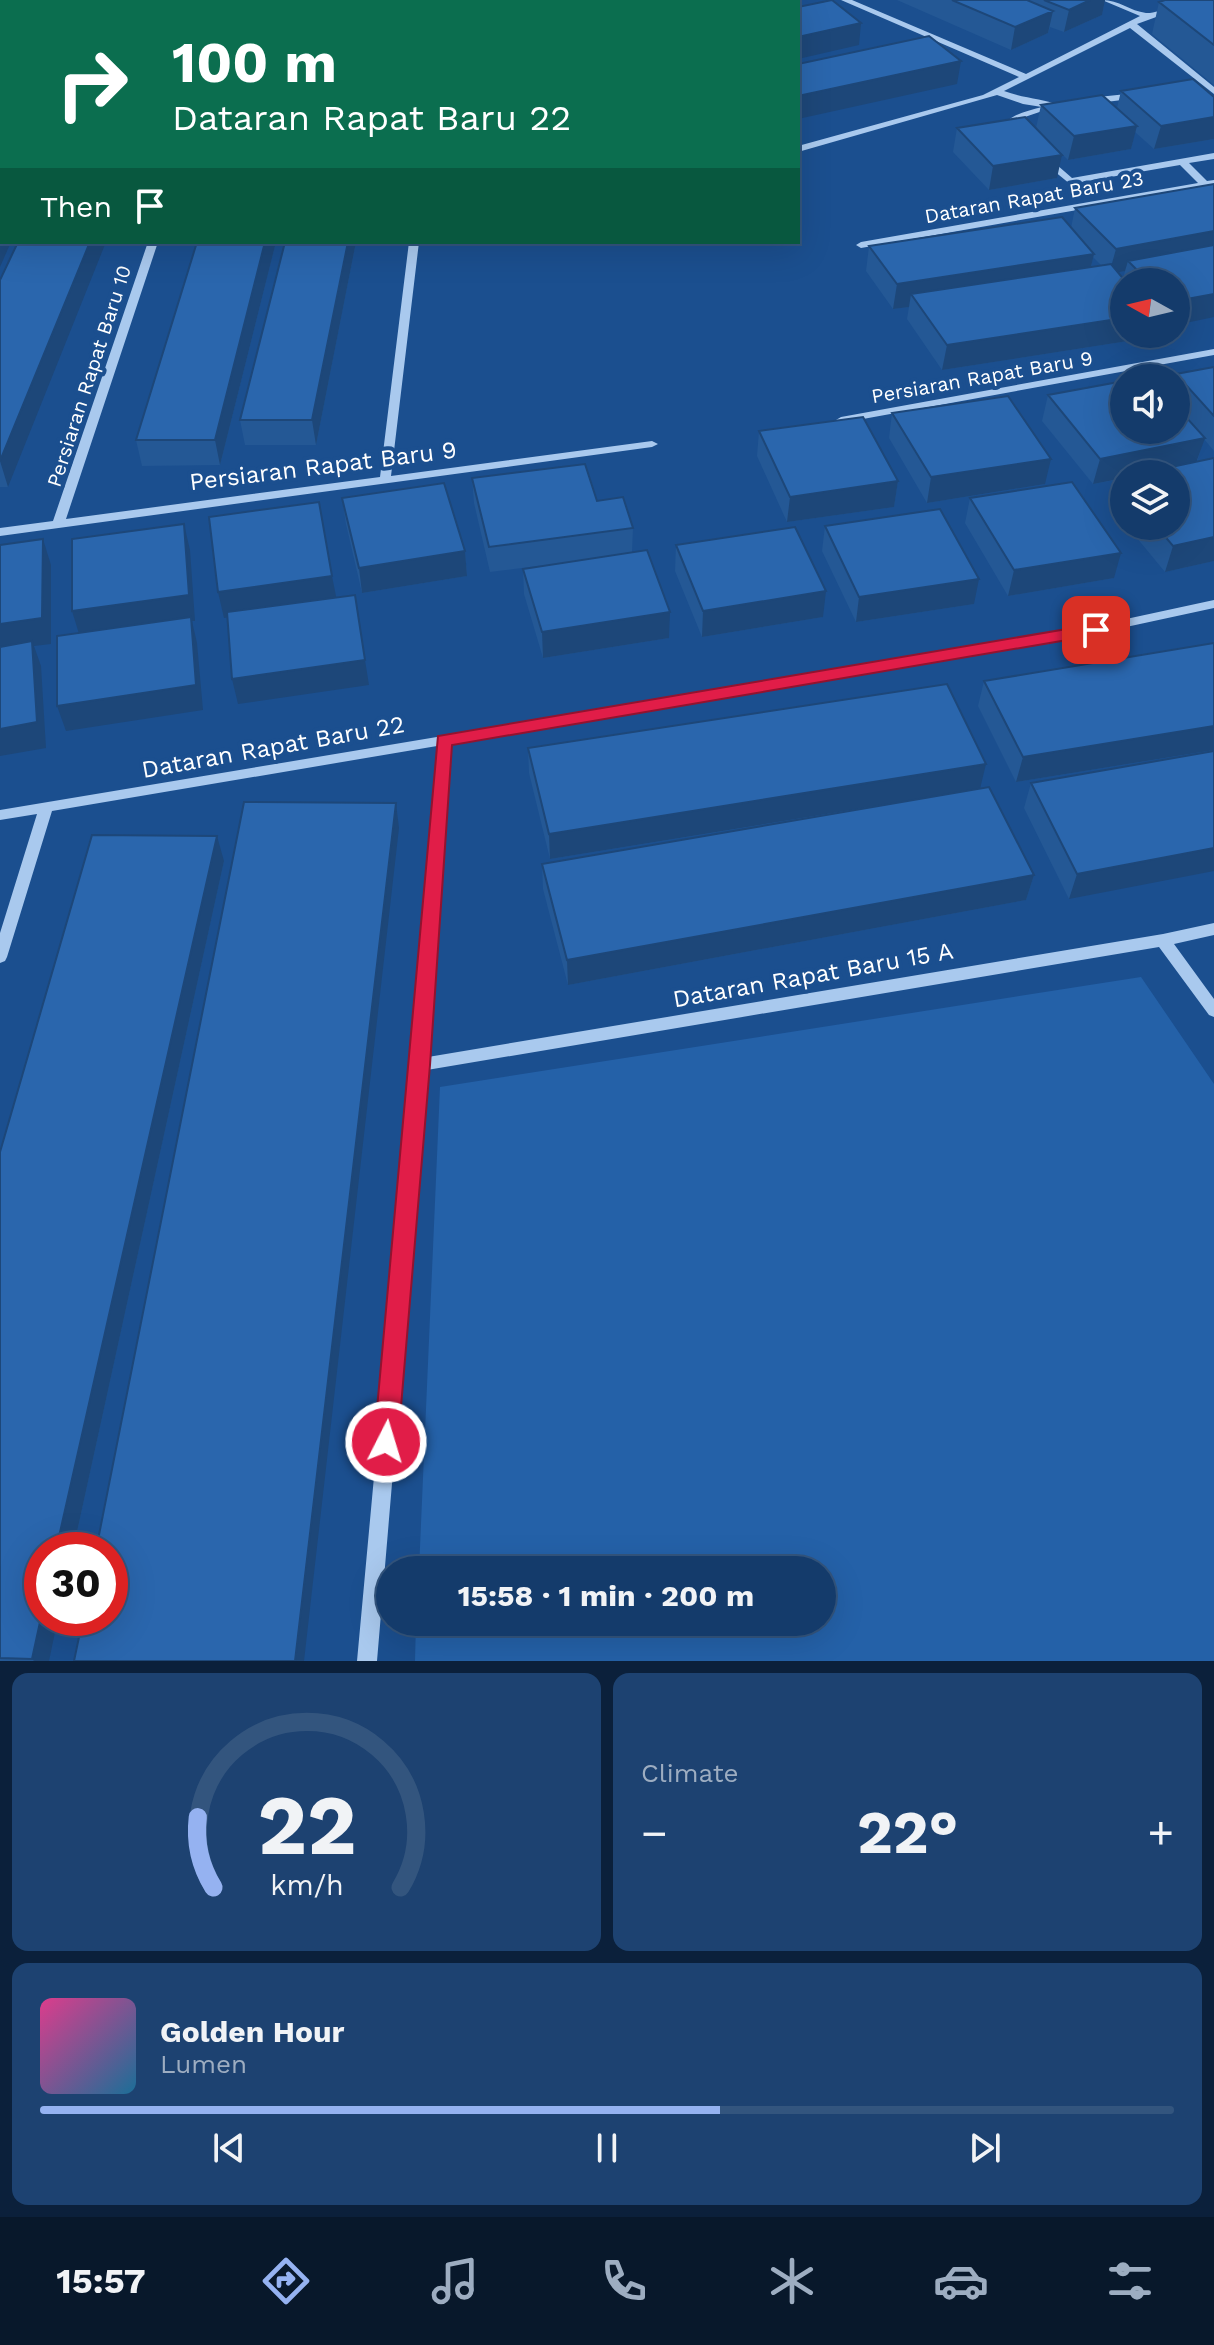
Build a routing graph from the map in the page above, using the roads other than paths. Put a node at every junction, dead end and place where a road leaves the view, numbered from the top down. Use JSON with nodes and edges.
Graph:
{"nodes":[{"id":1,"x":845,"y":0,"type":"edge"},
{"id":2,"x":1106,"y":0,"type":"edge"},
{"id":3,"x":1199,"y":0,"type":"edge"},
{"id":4,"x":1147,"y":16,"type":"junction"},
{"id":5,"x":1131,"y":24,"type":"junction"},
{"id":6,"x":1026,"y":77,"type":"junction"},
{"id":7,"x":1214,"y":91,"type":"edge"},
{"id":8,"x":997,"y":92,"type":"junction"},
{"id":9,"x":1149,"y":95,"type":"edge"},
{"id":10,"x":1086,"y":102,"type":"edge"},
{"id":11,"x":1070,"y":103,"type":"edge"},
{"id":12,"x":1054,"y":105,"type":"junction"},
{"id":13,"x":1025,"y":140,"type":"edge"},
{"id":14,"x":800,"y":148,"type":"edge"},
{"id":15,"x":1036,"y":151,"type":"edge"},
{"id":16,"x":1214,"y":156,"type":"edge"},
{"id":17,"x":1183,"y":162,"type":"junction"},
{"id":18,"x":1131,"y":171,"type":"junction"},
{"id":19,"x":1089,"y":178,"type":"junction"},
{"id":20,"x":1210,"y":184,"type":"edge"},
{"id":21,"x":1157,"y":193,"type":"junction"},
{"id":22,"x":1116,"y":201,"type":"junction"},
{"id":23,"x":152,"y":244,"type":"edge"},
{"id":24,"x":414,"y":244,"type":"edge"},
{"id":25,"x":861,"y":245,"type":"dead end"},
{"id":26,"x":1214,"y":352,"type":"edge"},
{"id":27,"x":834,"y":421,"type":"edge"},
{"id":28,"x":652,"y":444,"type":"dead end"},
{"id":29,"x":385,"y":480,"type":"junction"},
{"id":30,"x":59,"y":522,"type":"junction"},
{"id":31,"x":0,"y":532,"type":"edge"},
{"id":32,"x":1214,"y":604,"type":"edge"},
{"id":33,"x":444,"y":741,"type":"junction"},
{"id":34,"x":46,"y":807,"type":"junction"},
{"id":35,"x":0,"y":815,"type":"edge"},
{"id":36,"x":1214,"y":929,"type":"edge"},
{"id":37,"x":1163,"y":940,"type":"junction"},
{"id":38,"x":0,"y":957,"type":"edge"},
{"id":39,"x":1214,"y":1011,"type":"edge"},
{"id":40,"x":420,"y":1065,"type":"junction"},
{"id":41,"x":367,"y":1661,"type":"edge"}],
"edges":[{"from":1,"to":6,"type":"street"},
{"from":2,"to":4,"type":"street"},
{"from":3,"to":4,"type":"street"},
{"from":4,"to":5,"type":"street"},
{"from":5,"to":6,"type":"street"},
{"from":5,"to":7,"type":"street"},
{"from":6,"to":8,"type":"street"},
{"from":8,"to":12,"type":"street"},
{"from":8,"to":14,"type":"street"},
{"from":9,"to":10,"type":"street"},
{"from":11,"to":12,"type":"street"},
{"from":12,"to":13,"type":"street"},
{"from":15,"to":19,"type":"street"},
{"from":16,"to":17,"type":"street"},
{"from":17,"to":18,"type":"street"},
{"from":17,"to":20,"type":"street"},
{"from":18,"to":19,"type":"street"},
{"from":18,"to":21,"type":"street"},
{"from":19,"to":22,"type":"street"},
{"from":20,"to":21,"type":"street","name":"Dataran Rapat Baru 23"},
{"from":21,"to":22,"type":"street","name":"Dataran Rapat Baru 23"},
{"from":22,"to":25,"type":"street","name":"Dataran Rapat Baru 23"},
{"from":23,"to":30,"type":"street","name":"Persiaran Rapat Baru 10"},
{"from":24,"to":29,"type":"street"},
{"from":26,"to":27,"type":"street","name":"Persiaran Rapat Baru 9"},
{"from":28,"to":29,"type":"street","name":"Persiaran Rapat Baru 9"},
{"from":29,"to":30,"type":"street","name":"Persiaran Rapat Baru 9"},
{"from":30,"to":31,"type":"street","name":"Persiaran Rapat Baru 9"},
{"from":32,"to":33,"type":"street","name":"Dataran Rapat Baru 22"},
{"from":33,"to":34,"type":"street","name":"Dataran Rapat Baru 22"},
{"from":33,"to":40,"type":"street"},
{"from":34,"to":35,"type":"street","name":"Dataran Rapat Baru 22"},
{"from":34,"to":38,"type":"street"},
{"from":36,"to":37,"type":"street","name":"Dataran Rapat Baru 15 A"},
{"from":37,"to":39,"type":"street"},
{"from":37,"to":40,"type":"street","name":"Dataran Rapat Baru 15 A"},
{"from":40,"to":41,"type":"street"}]}
